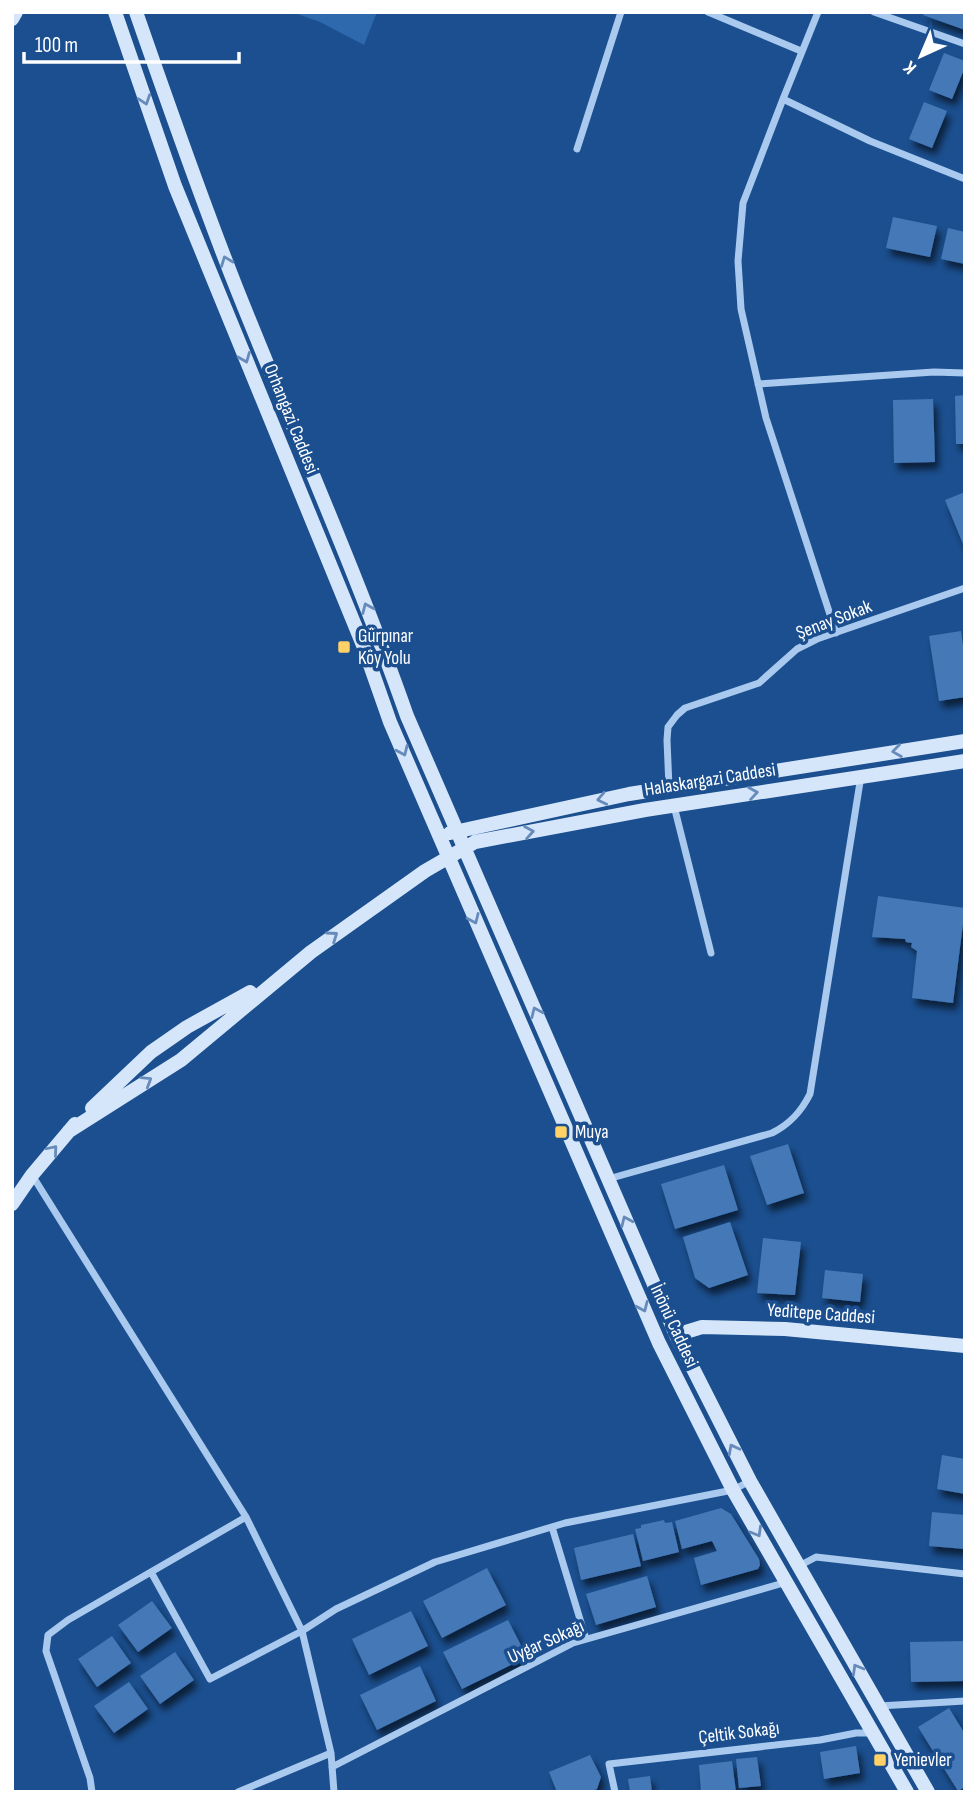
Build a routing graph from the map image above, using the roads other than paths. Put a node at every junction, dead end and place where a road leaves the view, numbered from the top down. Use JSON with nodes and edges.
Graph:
{"nodes":[{"id":1,"x":16,"y":12,"type":"edge"},
{"id":2,"x":116,"y":12,"type":"edge"},
{"id":3,"x":136,"y":12,"type":"edge"},
{"id":4,"x":621,"y":12,"type":"edge"},
{"id":5,"x":708,"y":12,"type":"edge"},
{"id":6,"x":818,"y":12,"type":"edge"},
{"id":7,"x":874,"y":12,"type":"edge"},
{"id":8,"x":12,"y":19,"type":"edge"},
{"id":9,"x":965,"y":44,"type":"edge"},
{"id":10,"x":801,"y":51,"type":"junction"},
{"id":11,"x":783,"y":99,"type":"junction"},
{"id":12,"x":578,"y":149,"type":"dead end"},
{"id":13,"x":189,"y":164,"type":"junction"},
{"id":14,"x":168,"y":168,"type":"junction"},
{"id":15,"x":965,"y":179,"type":"edge"},
{"id":16,"x":248,"y":318,"type":"junction"},
{"id":17,"x":231,"y":325,"type":"junction"},
{"id":18,"x":965,"y":373,"type":"edge"},
{"id":19,"x":758,"y":384,"type":"junction"},
{"id":20,"x":330,"y":517,"type":"junction"},
{"id":21,"x":311,"y":521,"type":"junction"},
{"id":22,"x":356,"y":581,"type":"junction"},
{"id":23,"x":338,"y":586,"type":"junction"},
{"id":24,"x":965,"y":588,"type":"edge"},
{"id":25,"x":836,"y":633,"type":"junction"},
{"id":26,"x":381,"y":642,"type":"junction"},
{"id":27,"x":363,"y":645,"type":"junction"},
{"id":28,"x":407,"y":716,"type":"junction"},
{"id":29,"x":390,"y":722,"type":"junction"},
{"id":30,"x":965,"y":741,"type":"edge"},
{"id":31,"x":865,"y":756,"type":"junction"},
{"id":32,"x":965,"y":761,"type":"edge"},
{"id":33,"x":862,"y":776,"type":"junction"},
{"id":34,"x":669,"y":787,"type":"junction"},
{"id":35,"x":674,"y":806,"type":"junction"},
{"id":36,"x":456,"y":831,"type":"junction"},
{"id":37,"x":440,"y":837,"type":"junction"},
{"id":38,"x":463,"y":847,"type":"junction"},
{"id":39,"x":448,"y":856,"type":"junction"},
{"id":40,"x":711,"y":953,"type":"dead end"},
{"id":41,"x":279,"y":976,"type":"junction"},
{"id":42,"x":555,"y":1056,"type":"junction"},
{"id":43,"x":538,"y":1064,"type":"junction"},
{"id":44,"x":69,"y":1130,"type":"junction"},
{"id":45,"x":32,"y":1175,"type":"junction"},
{"id":46,"x":608,"y":1179,"type":"junction"},
{"id":47,"x":591,"y":1185,"type":"junction"},
{"id":48,"x":12,"y":1204,"type":"edge"},
{"id":49,"x":644,"y":1263,"type":"junction"},
{"id":50,"x":626,"y":1269,"type":"junction"},
{"id":51,"x":676,"y":1335,"type":"junction"},
{"id":52,"x":965,"y":1346,"type":"edge"},
{"id":53,"x":703,"y":1392,"type":"junction"},
{"id":54,"x":687,"y":1399,"type":"junction"},
{"id":55,"x":750,"y":1481,"type":"junction"},
{"id":56,"x":733,"y":1490,"type":"junction"},
{"id":57,"x":246,"y":1517,"type":"junction"},
{"id":58,"x":552,"y":1527,"type":"junction"},
{"id":59,"x":799,"y":1566,"type":"junction"},
{"id":60,"x":151,"y":1572,"type":"junction"},
{"id":61,"x":965,"y":1574,"type":"edge"},
{"id":62,"x":787,"y":1582,"type":"junction"},
{"id":63,"x":302,"y":1631,"type":"junction"},
{"id":64,"x":586,"y":1639,"type":"junction"},
{"id":65,"x":965,"y":1701,"type":"edge"},
{"id":66,"x":878,"y":1706,"type":"junction"},
{"id":67,"x":890,"y":1724,"type":"junction"},
{"id":68,"x":872,"y":1733,"type":"junction"},
{"id":69,"x":331,"y":1752,"type":"junction"},
{"id":70,"x":332,"y":1767,"type":"junction"},
{"id":71,"x":92,"y":1792,"type":"edge"},
{"id":72,"x":237,"y":1792,"type":"edge"},
{"id":73,"x":334,"y":1792,"type":"edge"},
{"id":74,"x":615,"y":1792,"type":"edge"},
{"id":75,"x":907,"y":1792,"type":"edge"},
{"id":76,"x":928,"y":1792,"type":"edge"}],
"edges":[{"from":1,"to":8,"type":"main road"},
{"from":2,"to":14,"type":"main road","name":"Orhangazi Caddesi","one_way":true},
{"from":3,"to":13,"type":"main road","name":"Orhangazi Caddesi"},
{"from":4,"to":12,"type":"street"},
{"from":5,"to":10,"type":"street"},
{"from":6,"to":10,"type":"street"},
{"from":7,"to":9,"type":"street"},
{"from":10,"to":11,"type":"street"},
{"from":11,"to":15,"type":"street"},
{"from":11,"to":19,"type":"street"},
{"from":13,"to":14,"type":"main road"},
{"from":16,"to":13,"type":"main road","name":"Orhangazi Caddesi","one_way":true},
{"from":14,"to":17,"type":"main road","name":"Orhangazi Caddesi"},
{"from":16,"to":17,"type":"main road"},
{"from":16,"to":20,"type":"main road","name":"Orhangazi Caddesi"},
{"from":17,"to":21,"type":"main road","name":"Orhangazi Caddesi","one_way":true},
{"from":18,"to":19,"type":"street"},
{"from":19,"to":25,"type":"street"},
{"from":20,"to":21,"type":"main road"},
{"from":20,"to":22,"type":"main road","name":"Orhangazi Caddesi"},
{"from":21,"to":23,"type":"main road","name":"Orhangazi Caddesi"},
{"from":22,"to":23,"type":"main road"},
{"from":26,"to":22,"type":"main road","name":"Orhangazi Caddesi","one_way":true},
{"from":23,"to":27,"type":"main road","name":"Orhangazi Caddesi"},
{"from":24,"to":25,"type":"street","name":"Şenay Sokak"},
{"from":25,"to":34,"type":"street","name":"Şenay Sokak"},
{"from":26,"to":27,"type":"main road"},
{"from":26,"to":28,"type":"main road","name":"Orhangazi Caddesi"},
{"from":27,"to":29,"type":"main road","name":"Orhangazi Caddesi"},
{"from":28,"to":29,"type":"main road"},
{"from":28,"to":36,"type":"main road","name":"Orhangazi Caddesi"},
{"from":29,"to":37,"type":"main road","name":"Orhangazi Caddesi","one_way":true},
{"from":30,"to":31,"type":"main road","one_way":true},
{"from":31,"to":33,"type":"main road"},
{"from":31,"to":34,"type":"main road"},
{"from":32,"to":33,"type":"main road","name":"Halaskargazi Caddesi"},
{"from":35,"to":33,"type":"main road","name":"Halaskargazi Caddesi","one_way":true},
{"from":33,"to":46,"type":"street"},
{"from":34,"to":35,"type":"main road"},
{"from":34,"to":36,"type":"main road","one_way":true},
{"from":38,"to":35,"type":"main road","name":"Halaskargazi Caddesi","one_way":true},
{"from":35,"to":40,"type":"street"},
{"from":36,"to":37,"type":"main road"},
{"from":36,"to":38,"type":"main road","name":"Orhangazi Caddesi"},
{"from":37,"to":39,"type":"main road","name":"Orhangazi Caddesi"},
{"from":38,"to":39,"type":"main road","name":"Halaskargazi Caddesi"},
{"from":42,"to":38,"type":"main road","name":"Orhangazi Caddesi","one_way":true},
{"from":41,"to":39,"type":"main road","name":"Halaskargazi Caddesi","one_way":true},
{"from":39,"to":43,"type":"main road","name":"İnönü Caddesi","one_way":true},
{"from":44,"to":41,"type":"main road","one_way":true},
{"from":41,"to":44,"type":"main road"},
{"from":42,"to":43,"type":"main road"},
{"from":42,"to":46,"type":"main road","name":"Orhangazi Caddesi"},
{"from":43,"to":47,"type":"main road","name":"İnönü Caddesi"},
{"from":45,"to":44,"type":"main road","one_way":true},
{"from":45,"to":48,"type":"main road"},
{"from":45,"to":57,"type":"street"},
{"from":46,"to":47,"type":"main road"},
{"from":49,"to":46,"type":"main road","name":"Orhangazi Caddesi","one_way":true},
{"from":47,"to":50,"type":"main road","name":"İnönü Caddesi"},
{"from":49,"to":50,"type":"main road"},
{"from":49,"to":51,"type":"main road","name":"Orhangazi Caddesi"},
{"from":50,"to":54,"type":"main road","name":"İnönü Caddesi","one_way":true},
{"from":51,"to":52,"type":"main road","name":"Yeditepe Caddesi"},
{"from":51,"to":53,"type":"main road","name":"Orhangazi Caddesi"},
{"from":53,"to":54,"type":"main road"},
{"from":55,"to":53,"type":"main road","name":"Orhangazi Caddesi","one_way":true},
{"from":54,"to":56,"type":"main road","name":"İnönü Caddesi"},
{"from":55,"to":56,"type":"street"},
{"from":55,"to":59,"type":"main road","name":"Orhangazi Caddesi"},
{"from":56,"to":58,"type":"street"},
{"from":56,"to":62,"type":"main road","name":"İnönü Caddesi","one_way":true},
{"from":57,"to":60,"type":"street"},
{"from":57,"to":63,"type":"street"},
{"from":58,"to":63,"type":"street"},
{"from":58,"to":64,"type":"street"},
{"from":59,"to":61,"type":"street"},
{"from":66,"to":59,"type":"main road","name":"Orhangazi Caddesi","one_way":true},
{"from":60,"to":63,"type":"street"},
{"from":60,"to":71,"type":"street"},
{"from":62,"to":64,"type":"street","name":"Uygar Sokağı"},
{"from":62,"to":68,"type":"main road","name":"İnönü Caddesi"},
{"from":63,"to":69,"type":"street"},
{"from":64,"to":70,"type":"street","name":"Uygar Sokağı"},
{"from":65,"to":66,"type":"street"},
{"from":66,"to":67,"type":"main road","name":"Orhangazi Caddesi"},
{"from":67,"to":68,"type":"main road"},
{"from":67,"to":76,"type":"main road","name":"Orhangazi Caddesi"},
{"from":68,"to":74,"type":"street","name":"Çeltik Sokağı"},
{"from":68,"to":75,"type":"main road","name":"İnönü Caddesi"},
{"from":69,"to":70,"type":"street"},
{"from":69,"to":72,"type":"street"},
{"from":70,"to":73,"type":"street"}]}
